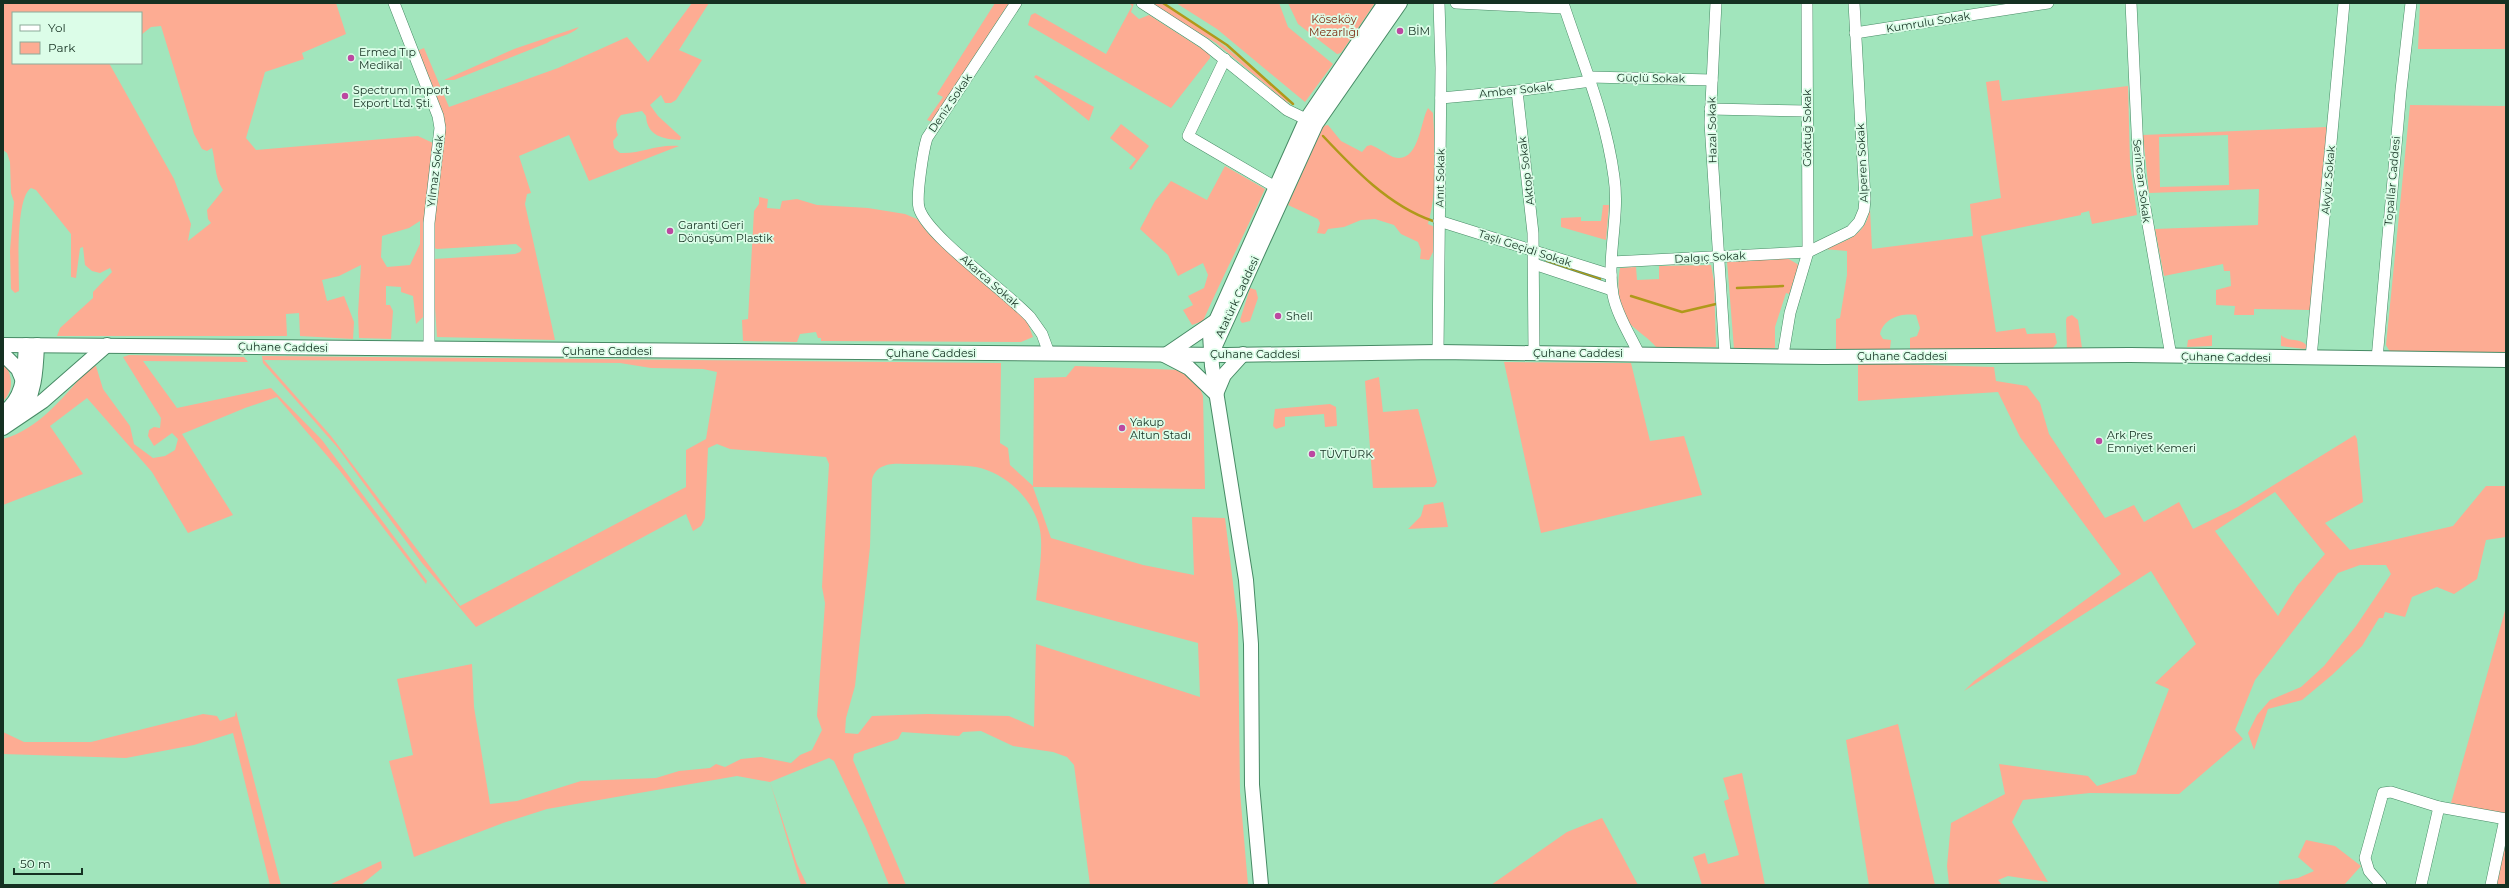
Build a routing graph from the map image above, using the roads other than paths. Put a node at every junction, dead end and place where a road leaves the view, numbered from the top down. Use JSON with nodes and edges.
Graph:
{"nodes":[{"id":1,"x":394,"y":3,"type":"edge"},
{"id":2,"x":1016,"y":3,"type":"edge"},
{"id":3,"x":1142,"y":3,"type":"edge"},
{"id":4,"x":1385,"y":3,"type":"edge"},
{"id":5,"x":1400,"y":3,"type":"edge"},
{"id":6,"x":1439,"y":3,"type":"edge"},
{"id":7,"x":1456,"y":3,"type":"edge"},
{"id":8,"x":1716,"y":3,"type":"edge"},
{"id":9,"x":1806,"y":3,"type":"edge"},
{"id":10,"x":1854,"y":3,"type":"edge"},
{"id":11,"x":2048,"y":3,"type":"edge"},
{"id":12,"x":2131,"y":3,"type":"edge"},
{"id":13,"x":2344,"y":3,"type":"edge"},
{"id":14,"x":2411,"y":3,"type":"edge"},
{"id":15,"x":1563,"y":5,"type":"edge"},
{"id":16,"x":1855,"y":33,"type":"junction"},
{"id":17,"x":1225,"y":59,"type":"junction"},
{"id":18,"x":1590,"y":79,"type":"junction"},
{"id":19,"x":1712,"y":80,"type":"junction"},
{"id":20,"x":1517,"y":91,"type":"junction"},
{"id":21,"x":1441,"y":98,"type":"junction"},
{"id":22,"x":1710,"y":109,"type":"junction"},
{"id":23,"x":1807,"y":110,"type":"junction"},
{"id":24,"x":1311,"y":122,"type":"junction"},
{"id":25,"x":1280,"y":189,"type":"junction"},
{"id":26,"x":922,"y":215,"type":"joint"},
{"id":27,"x":1439,"y":221,"type":"junction"},
{"id":28,"x":1534,"y":251,"type":"junction"},
{"id":29,"x":1808,"y":252,"type":"junction"},
{"id":30,"x":1718,"y":256,"type":"junction"},
{"id":31,"x":1612,"y":262,"type":"junction"},
{"id":32,"x":1534,"y":264,"type":"junction"},
{"id":33,"x":1612,"y":275,"type":"junction"},
{"id":34,"x":1612,"y":290,"type":"junction"},
{"id":35,"x":1214,"y":322,"type":"junction"},
{"id":36,"x":3,"y":345,"type":"edge"},
{"id":37,"x":31,"y":345,"type":"junction"},
{"id":38,"x":107,"y":345,"type":"junction"},
{"id":39,"x":429,"y":348,"type":"junction"},
{"id":40,"x":1438,"y":352,"type":"junction"},
{"id":41,"x":1049,"y":353,"type":"junction"},
{"id":42,"x":1534,"y":353,"type":"junction"},
{"id":43,"x":3,"y":354,"type":"edge"},
{"id":44,"x":1164,"y":354,"type":"junction"},
{"id":45,"x":1211,"y":354,"type":"junction"},
{"id":46,"x":1243,"y":354,"type":"junction"},
{"id":47,"x":1639,"y":354,"type":"junction"},
{"id":48,"x":1725,"y":354,"type":"junction"},
{"id":49,"x":1783,"y":355,"type":"junction"},
{"id":50,"x":2171,"y":356,"type":"junction"},
{"id":51,"x":2311,"y":358,"type":"junction"},
{"id":52,"x":2377,"y":359,"type":"junction"},
{"id":53,"x":2506,"y":360,"type":"edge"},
{"id":54,"x":23,"y":381,"type":"junction"},
{"id":55,"x":1216,"y":394,"type":"junction"},
{"id":56,"x":3,"y":412,"type":"edge"},
{"id":57,"x":8,"y":425,"type":"edge"},
{"id":58,"x":2440,"y":807,"type":"junction"},
{"id":59,"x":2505,"y":819,"type":"edge"},
{"id":60,"x":1261,"y":885,"type":"edge"},
{"id":61,"x":2380,"y":885,"type":"edge"},
{"id":62,"x":2421,"y":885,"type":"edge"},
{"id":63,"x":2491,"y":885,"type":"edge"}],
"edges":[{"from":1,"to":39,"type":"street","name":"Yılmaz Sokak"},
{"from":2,"to":26,"type":"street","name":"Deniz Sokak"},
{"from":3,"to":17,"type":"street"},
{"from":4,"to":24,"type":"main road","name":"Atatürk Caddesi"},
{"from":5,"to":24,"type":"main road","name":"Atatürk Caddesi"},
{"from":6,"to":21,"type":"street","name":"Anıt Sokak"},
{"from":7,"to":15,"type":"street"},
{"from":8,"to":19,"type":"street","name":"Hazal Sokak"},
{"from":9,"to":23,"type":"street","name":"Göktuğ Sokak"},
{"from":10,"to":16,"type":"street","name":"Alperen Sokak"},
{"from":11,"to":16,"type":"street","name":"Kumrulu Sokak"},
{"from":12,"to":50,"type":"street","name":"Serincan Sokak"},
{"from":13,"to":51,"type":"street","name":"Akyüz Sokak"},
{"from":14,"to":52,"type":"street","name":"Topallar Caddesi"},
{"from":15,"to":18,"type":"street"},
{"from":16,"to":29,"type":"street","name":"Alperen Sokak"},
{"from":17,"to":24,"type":"street"},
{"from":17,"to":25,"type":"street"},
{"from":18,"to":19,"type":"street","name":"Güçlü Sokak"},
{"from":18,"to":20,"type":"street","name":"Amber Sokak"},
{"from":18,"to":31,"type":"street"},
{"from":19,"to":22,"type":"street","name":"Hazal Sokak"},
{"from":20,"to":21,"type":"street","name":"Amber Sokak"},
{"from":20,"to":28,"type":"street","name":"Aktop Sokak"},
{"from":21,"to":27,"type":"street","name":"Anıt Sokak"},
{"from":22,"to":23,"type":"street"},
{"from":22,"to":30,"type":"street","name":"Hazal Sokak"},
{"from":23,"to":29,"type":"street","name":"Göktuğ Sokak"},
{"from":24,"to":25,"type":"main road","name":"Atatürk Caddesi"},
{"from":25,"to":35,"type":"main road","name":"Atatürk Caddesi"},
{"from":25,"to":45,"type":"main road","name":"Atatürk Caddesi"},
{"from":26,"to":41,"type":"street","name":"Akarca Sokak"},
{"from":27,"to":28,"type":"street","name":"Taşlı Geçidi Sokak"},
{"from":27,"to":40,"type":"street","name":"Anıt Sokak"},
{"from":28,"to":32,"type":"street","name":"Aktop Sokak"},
{"from":28,"to":33,"type":"street","name":"Taşlı Geçidi Sokak"},
{"from":29,"to":30,"type":"street","name":"Dalgıç Sokak"},
{"from":29,"to":49,"type":"street"},
{"from":30,"to":31,"type":"street","name":"Dalgıç Sokak"},
{"from":30,"to":48,"type":"street","name":"Hazal Sokak"},
{"from":31,"to":33,"type":"street"},
{"from":32,"to":34,"type":"street"},
{"from":32,"to":42,"type":"street","name":"Aktop Sokak"},
{"from":33,"to":34,"type":"street"},
{"from":34,"to":47,"type":"street"},
{"from":35,"to":44,"type":"main road"},
{"from":35,"to":45,"type":"main road","name":"Atatürk Caddesi"},
{"from":36,"to":37,"type":"main road","name":"Çuhane Caddesi"},
{"from":37,"to":38,"type":"main road","name":"Çuhane Caddesi"},
{"from":37,"to":54,"type":"main road"},
{"from":37,"to":57,"type":"main road"},
{"from":38,"to":39,"type":"main road","name":"Çuhane Caddesi"},
{"from":38,"to":57,"type":"main road"},
{"from":39,"to":41,"type":"main road","name":"Çuhane Caddesi"},
{"from":40,"to":42,"type":"main road","name":"Çuhane Caddesi"},
{"from":40,"to":46,"type":"main road","name":"Çuhane Caddesi"},
{"from":41,"to":44,"type":"main road","name":"Çuhane Caddesi"},
{"from":42,"to":47,"type":"main road","name":"Çuhane Caddesi"},
{"from":43,"to":54,"type":"main road"},
{"from":44,"to":45,"type":"main road","name":"Çuhane Caddesi"},
{"from":44,"to":55,"type":"main road"},
{"from":45,"to":46,"type":"main road","name":"Çuhane Caddesi"},
{"from":45,"to":55,"type":"main road"},
{"from":46,"to":55,"type":"main road"},
{"from":47,"to":48,"type":"main road","name":"Çuhane Caddesi"},
{"from":48,"to":49,"type":"main road","name":"Çuhane Caddesi"},
{"from":49,"to":50,"type":"main road","name":"Çuhane Caddesi"},
{"from":50,"to":51,"type":"main road","name":"Çuhane Caddesi"},
{"from":51,"to":52,"type":"main road","name":"Çuhane Caddesi"},
{"from":52,"to":53,"type":"main road","name":"Çuhane Caddesi"},
{"from":54,"to":56,"type":"main road"},
{"from":55,"to":60,"type":"main road"},
{"from":58,"to":59,"type":"street"},
{"from":58,"to":61,"type":"street"},
{"from":58,"to":62,"type":"street"},
{"from":59,"to":63,"type":"street"}]}
